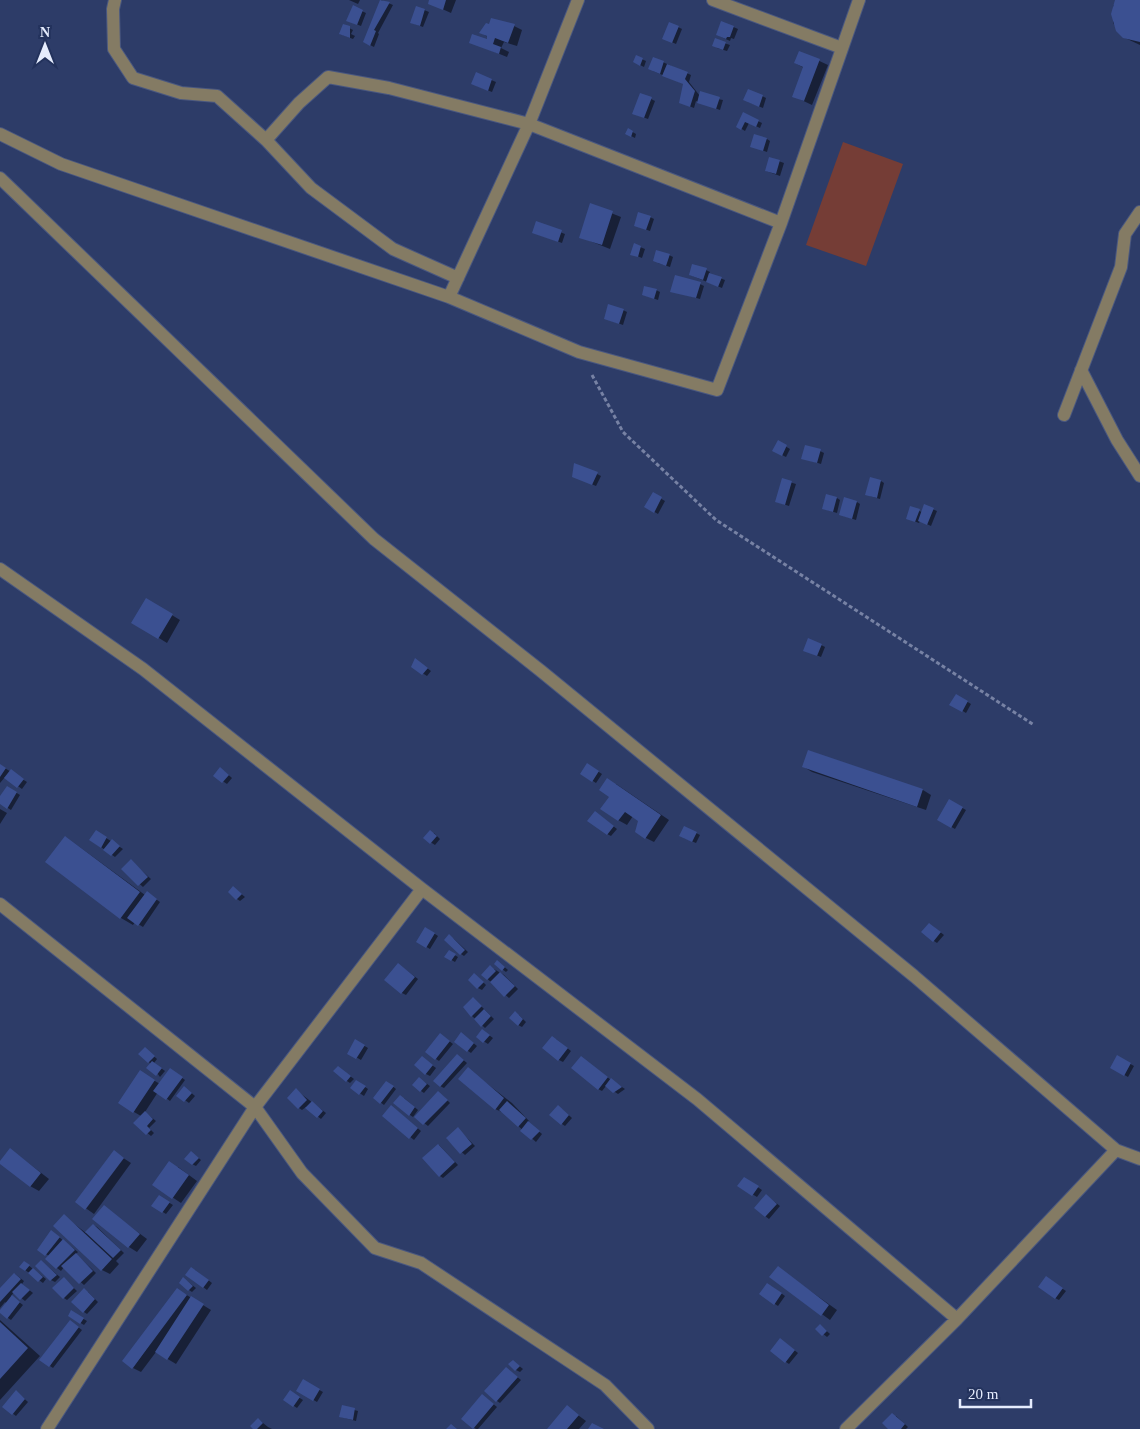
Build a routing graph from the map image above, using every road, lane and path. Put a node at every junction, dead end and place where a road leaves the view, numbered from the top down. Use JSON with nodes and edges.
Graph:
{"nodes":[{"id":1,"x":115,"y":0,"type":"edge"},
{"id":2,"x":578,"y":0,"type":"edge"},
{"id":3,"x":713,"y":0,"type":"edge"},
{"id":4,"x":859,"y":0,"type":"edge"},
{"id":5,"x":842,"y":48,"type":"junction"},
{"id":6,"x":529,"y":124,"type":"junction"},
{"id":7,"x":0,"y":134,"type":"edge"},
{"id":8,"x":266,"y":140,"type":"junction"},
{"id":9,"x":0,"y":178,"type":"edge"},
{"id":10,"x":1140,"y":212,"type":"edge"},
{"id":11,"x":781,"y":223,"type":"junction"},
{"id":12,"x":458,"y":278,"type":"junction"},
{"id":13,"x":449,"y":297,"type":"junction"},
{"id":14,"x":579,"y":352,"type":"junction"},
{"id":15,"x":1081,"y":370,"type":"junction"},
{"id":16,"x":1064,"y":415,"type":"dead end"},
{"id":17,"x":1140,"y":476,"type":"edge"},
{"id":18,"x":0,"y":569,"type":"edge"},
{"id":19,"x":1034,"y":725,"type":"dead end"},
{"id":20,"x":422,"y":889,"type":"junction"},
{"id":21,"x":0,"y":904,"type":"edge"},
{"id":22,"x":255,"y":1108,"type":"junction"},
{"id":23,"x":1116,"y":1150,"type":"junction"},
{"id":24,"x":1140,"y":1158,"type":"edge"},
{"id":25,"x":957,"y":1319,"type":"junction"},
{"id":26,"x":47,"y":1429,"type":"edge"},
{"id":27,"x":648,"y":1429,"type":"edge"},
{"id":28,"x":846,"y":1429,"type":"edge"}],
"edges":[{"from":1,"to":8,"type":"street"},
{"from":2,"to":6,"type":"street"},
{"from":3,"to":5,"type":"street"},
{"from":4,"to":5,"type":"street"},
{"from":5,"to":11,"type":"street"},
{"from":6,"to":8,"type":"street"},
{"from":6,"to":11,"type":"street"},
{"from":6,"to":12,"type":"street"},
{"from":7,"to":13,"type":"street"},
{"from":8,"to":12,"type":"street"},
{"from":9,"to":23,"type":"street"},
{"from":10,"to":15,"type":"street"},
{"from":11,"to":14,"type":"street"},
{"from":12,"to":13,"type":"street"},
{"from":13,"to":14,"type":"street"},
{"from":14,"to":19,"type":"path"},
{"from":15,"to":16,"type":"street"},
{"from":15,"to":17,"type":"street"},
{"from":18,"to":20,"type":"street"},
{"from":20,"to":22,"type":"street"},
{"from":20,"to":25,"type":"street"},
{"from":21,"to":22,"type":"street"},
{"from":22,"to":26,"type":"street"},
{"from":22,"to":27,"type":"street"},
{"from":23,"to":24,"type":"street"},
{"from":23,"to":25,"type":"street"},
{"from":25,"to":28,"type":"street"}]}
